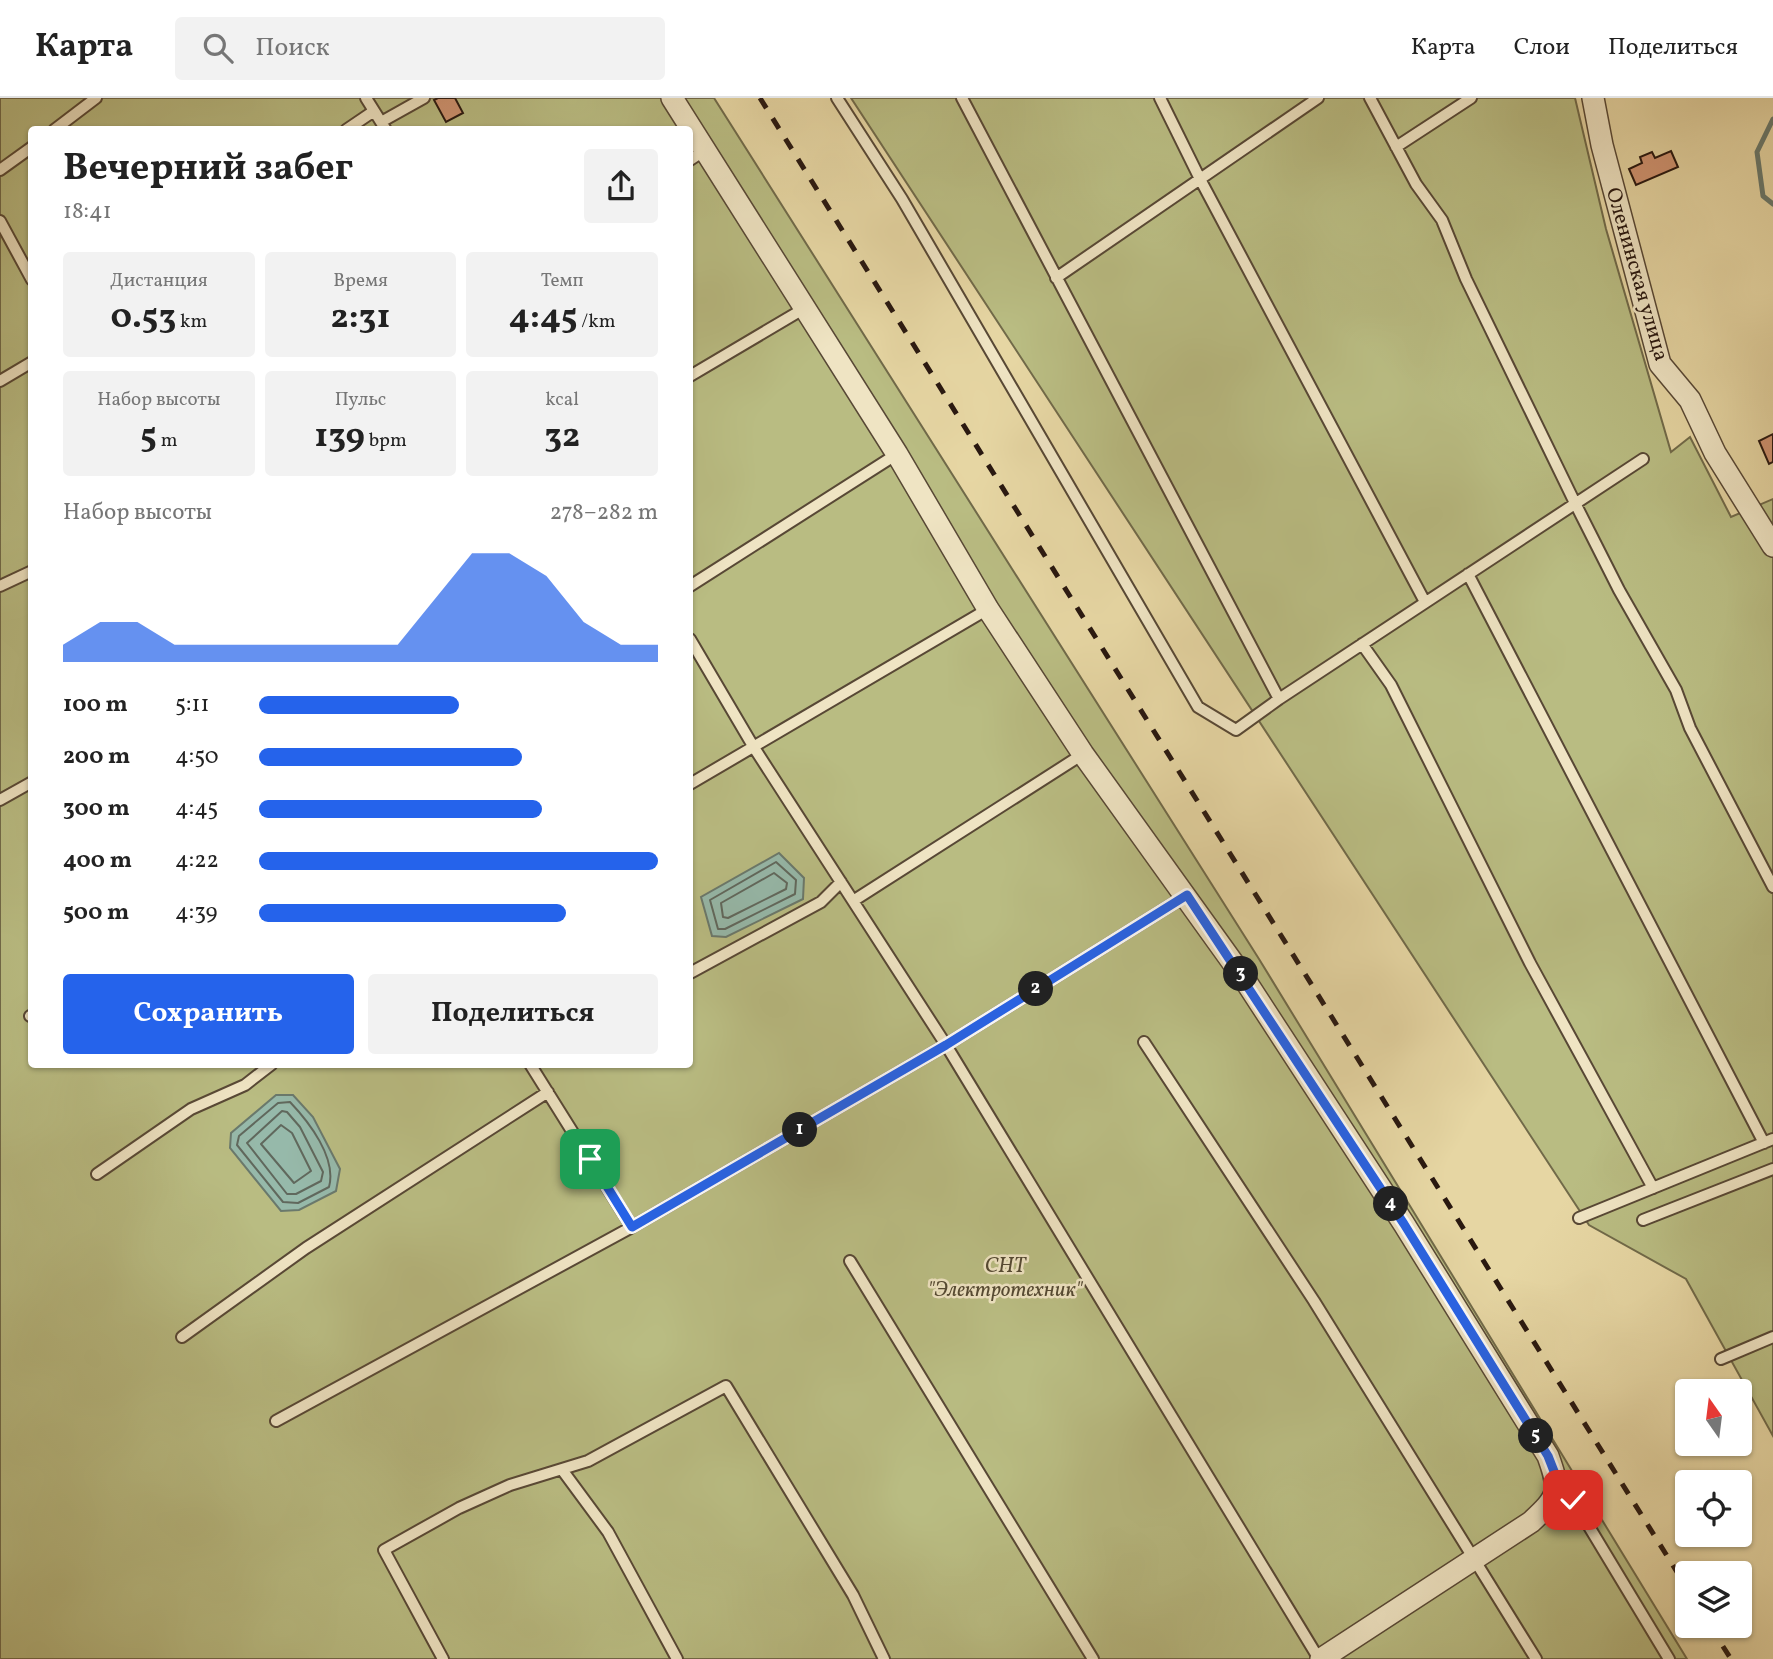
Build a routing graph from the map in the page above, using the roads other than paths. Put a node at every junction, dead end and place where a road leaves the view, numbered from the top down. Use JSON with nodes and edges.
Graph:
{"nodes":[{"id":1,"x":96,"y":98,"type":"edge"},
{"id":2,"x":366,"y":98,"type":"edge"},
{"id":3,"x":424,"y":98,"type":"edge"},
{"id":4,"x":672,"y":98,"type":"edge"},
{"id":5,"x":836,"y":98,"type":"edge"},
{"id":6,"x":962,"y":98,"type":"edge"},
{"id":7,"x":1160,"y":98,"type":"edge"},
{"id":8,"x":1318,"y":98,"type":"edge"},
{"id":9,"x":1370,"y":98,"type":"edge"},
{"id":10,"x":1471,"y":98,"type":"edge"},
{"id":11,"x":1593,"y":98,"type":"edge"},
{"id":12,"x":374,"y":111,"type":"junction"},
{"id":13,"x":59,"y":126,"type":"edge"},
{"id":14,"x":352,"y":126,"type":"edge"},
{"id":15,"x":384,"y":126,"type":"edge"},
{"id":16,"x":684,"y":126,"type":"edge"},
{"id":17,"x":1396,"y":147,"type":"junction"},
{"id":18,"x":28,"y":150,"type":"edge"},
{"id":19,"x":697,"y":155,"type":"edge"},
{"id":20,"x":0,"y":170,"type":"edge"},
{"id":21,"x":1200,"y":179,"type":"junction"},
{"id":22,"x":0,"y":221,"type":"edge"},
{"id":23,"x":28,"y":272,"type":"edge"},
{"id":24,"x":1056,"y":278,"type":"junction"},
{"id":25,"x":805,"y":308,"type":"junction"},
{"id":26,"x":28,"y":364,"type":"edge"},
{"id":27,"x":693,"y":374,"type":"edge"},
{"id":28,"x":0,"y":381,"type":"edge"},
{"id":29,"x":897,"y":454,"type":"junction"},
{"id":30,"x":1643,"y":458,"type":"dead end"},
{"id":31,"x":1575,"y":503,"type":"junction"},
{"id":32,"x":1773,"y":546,"type":"edge"},
{"id":33,"x":28,"y":573,"type":"edge"},
{"id":34,"x":1468,"y":574,"type":"junction"},
{"id":35,"x":693,"y":584,"type":"edge"},
{"id":36,"x":0,"y":586,"type":"edge"},
{"id":37,"x":1425,"y":602,"type":"junction"},
{"id":38,"x":988,"y":610,"type":"junction"},
{"id":39,"x":693,"y":644,"type":"edge"},
{"id":40,"x":1362,"y":644,"type":"junction"},
{"id":41,"x":1279,"y":699,"type":"junction"},
{"id":42,"x":753,"y":746,"type":"junction"},
{"id":43,"x":1083,"y":754,"type":"junction"},
{"id":44,"x":693,"y":782,"type":"edge"},
{"id":45,"x":28,"y":784,"type":"edge"},
{"id":46,"x":0,"y":800,"type":"edge"},
{"id":47,"x":841,"y":882,"type":"junction"},
{"id":48,"x":1773,"y":887,"type":"edge"},
{"id":49,"x":1187,"y":895,"type":"junction"},
{"id":50,"x":853,"y":901,"type":"junction"},
{"id":51,"x":693,"y":971,"type":"edge"},
{"id":52,"x":1144,"y":1042,"type":"dead end"},
{"id":53,"x":946,"y":1045,"type":"junction"},
{"id":54,"x":267,"y":1068,"type":"edge"},
{"id":55,"x":533,"y":1068,"type":"edge"},
{"id":56,"x":548,"y":1092,"type":"junction"},
{"id":57,"x":1769,"y":1141,"type":"edge"},
{"id":58,"x":1773,"y":1169,"type":"edge"},
{"id":59,"x":97,"y":1174,"type":"dead end"},
{"id":60,"x":1653,"y":1188,"type":"junction"},
{"id":61,"x":1579,"y":1218,"type":"dead end"},
{"id":62,"x":1643,"y":1220,"type":"dead end"},
{"id":63,"x":632,"y":1227,"type":"junction"},
{"id":64,"x":850,"y":1261,"type":"dead end"},
{"id":65,"x":182,"y":1337,"type":"dead end"},
{"id":66,"x":1773,"y":1338,"type":"edge"},
{"id":67,"x":1721,"y":1359,"type":"dead end"},
{"id":68,"x":276,"y":1421,"type":"dead end"},
{"id":69,"x":563,"y":1471,"type":"junction"},
{"id":70,"x":1557,"y":1479,"type":"junction"},
{"id":71,"x":1473,"y":1558,"type":"junction"},
{"id":72,"x":443,"y":1659,"type":"edge"},
{"id":73,"x":677,"y":1659,"type":"edge"},
{"id":74,"x":884,"y":1659,"type":"edge"},
{"id":75,"x":1093,"y":1659,"type":"edge"},
{"id":76,"x":1320,"y":1659,"type":"edge"},
{"id":77,"x":1536,"y":1659,"type":"edge"},
{"id":78,"x":1669,"y":1659,"type":"edge"}],
"edges":[{"from":1,"to":13,"type":"lane"},
{"from":2,"to":12,"type":"lane"},
{"from":3,"to":15,"type":"lane"},
{"from":4,"to":16,"type":"street"},
{"from":5,"to":41,"type":"lane"},
{"from":6,"to":24,"type":"lane"},
{"from":7,"to":21,"type":"lane"},
{"from":8,"to":21,"type":"lane"},
{"from":9,"to":17,"type":"lane"},
{"from":10,"to":17,"type":"lane"},
{"from":11,"to":32,"type":"street","name":"Оленинская улица"},
{"from":12,"to":14,"type":"lane"},
{"from":12,"to":15,"type":"lane"},
{"from":17,"to":31,"type":"lane"},
{"from":18,"to":20,"type":"lane"},
{"from":19,"to":25,"type":"street"},
{"from":21,"to":24,"type":"lane"},
{"from":21,"to":37,"type":"lane"},
{"from":22,"to":23,"type":"lane"},
{"from":24,"to":41,"type":"lane"},
{"from":25,"to":27,"type":"lane"},
{"from":25,"to":29,"type":"street"},
{"from":26,"to":28,"type":"lane"},
{"from":29,"to":35,"type":"lane"},
{"from":29,"to":38,"type":"street"},
{"from":30,"to":31,"type":"lane"},
{"from":31,"to":34,"type":"lane"},
{"from":31,"to":48,"type":"lane"},
{"from":33,"to":36,"type":"lane"},
{"from":34,"to":37,"type":"lane"},
{"from":34,"to":57,"type":"lane"},
{"from":37,"to":40,"type":"lane"},
{"from":38,"to":42,"type":"lane"},
{"from":38,"to":43,"type":"street"},
{"from":39,"to":42,"type":"lane"},
{"from":40,"to":41,"type":"lane"},
{"from":40,"to":60,"type":"lane"},
{"from":42,"to":44,"type":"lane"},
{"from":42,"to":47,"type":"lane"},
{"from":43,"to":49,"type":"street"},
{"from":43,"to":50,"type":"lane"},
{"from":45,"to":46,"type":"lane"},
{"from":47,"to":50,"type":"lane"},
{"from":47,"to":51,"type":"lane"},
{"from":49,"to":53,"type":"lane"},
{"from":49,"to":70,"type":"street"},
{"from":50,"to":53,"type":"lane"},
{"from":52,"to":71,"type":"lane"},
{"from":53,"to":63,"type":"lane"},
{"from":53,"to":76,"type":"lane"},
{"from":54,"to":59,"type":"lane"},
{"from":55,"to":56,"type":"lane"},
{"from":56,"to":63,"type":"lane"},
{"from":56,"to":65,"type":"lane"},
{"from":57,"to":60,"type":"lane"},
{"from":58,"to":62,"type":"lane"},
{"from":60,"to":61,"type":"lane"},
{"from":63,"to":68,"type":"lane"},
{"from":64,"to":75,"type":"lane"},
{"from":66,"to":67,"type":"lane"},
{"from":69,"to":72,"type":"lane"},
{"from":69,"to":73,"type":"lane"},
{"from":69,"to":74,"type":"lane"},
{"from":70,"to":71,"type":"street"},
{"from":70,"to":78,"type":"lane"},
{"from":71,"to":76,"type":"street"},
{"from":71,"to":77,"type":"lane"}]}
